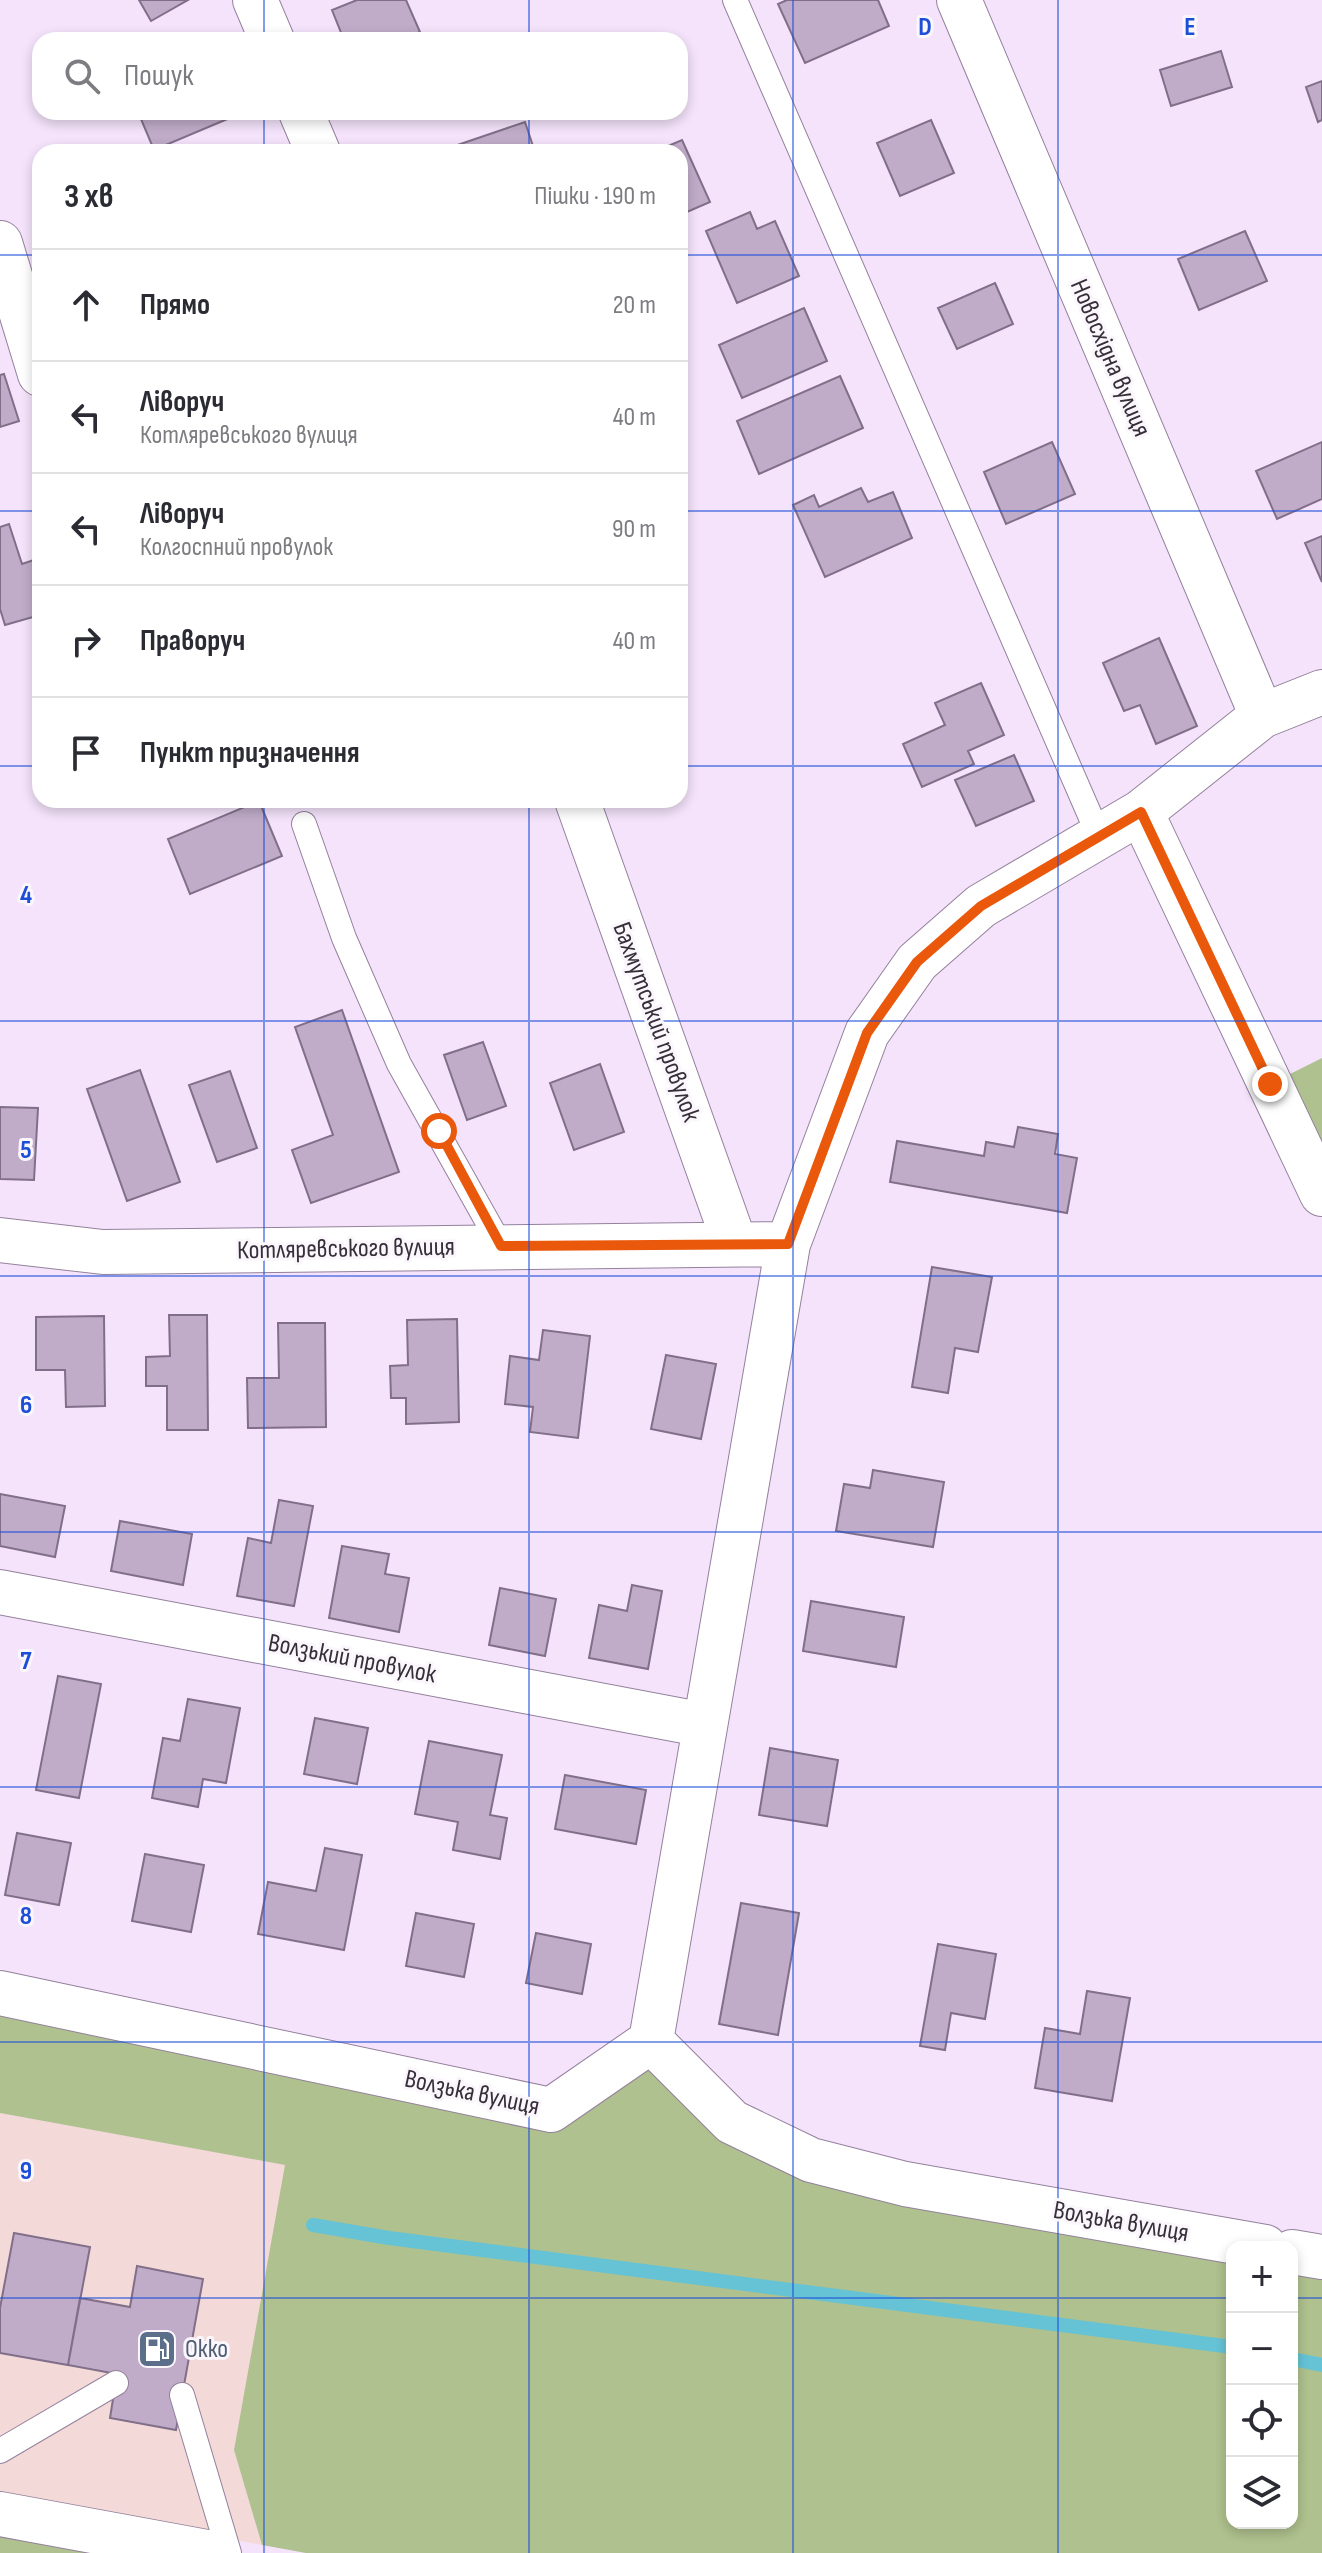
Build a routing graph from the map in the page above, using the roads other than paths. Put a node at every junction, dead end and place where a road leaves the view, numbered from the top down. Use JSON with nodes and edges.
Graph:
{"nodes":[{"id":1,"x":255,"y":0,"type":"edge"},
{"id":2,"x":735,"y":0,"type":"edge"},
{"id":3,"x":959,"y":0,"type":"edge"},
{"id":4,"x":269,"y":32,"type":"edge"},
{"id":5,"x":304,"y":120,"type":"edge"},
{"id":6,"x":315,"y":144,"type":"edge"},
{"id":7,"x":0,"y":243,"type":"edge"},
{"id":8,"x":32,"y":348,"type":"edge"},
{"id":9,"x":1322,"y":692,"type":"edge"},
{"id":10,"x":1262,"y":716,"type":"junction"},
{"id":11,"x":580,"y":808,"type":"edge"},
{"id":12,"x":1141,"y":812,"type":"junction"},
{"id":13,"x":304,"y":824,"type":"dead end"},
{"id":14,"x":1099,"y":836,"type":"junction"},
{"id":15,"x":1322,"y":1194,"type":"edge"},
{"id":16,"x":0,"y":1240,"type":"edge"},
{"id":17,"x":735,"y":1244,"type":"junction"},
{"id":18,"x":788,"y":1244,"type":"junction"},
{"id":19,"x":501,"y":1246,"type":"junction"},
{"id":20,"x":0,"y":1592,"type":"edge"},
{"id":21,"x":705,"y":1725,"type":"junction"},
{"id":22,"x":0,"y":1993,"type":"edge"},
{"id":23,"x":651,"y":2041,"type":"junction"},
{"id":24,"x":1231,"y":2241,"type":"edge"},
{"id":25,"x":1298,"y":2253,"type":"edge"},
{"id":26,"x":1322,"y":2257,"type":"edge"},
{"id":27,"x":116,"y":2383,"type":"dead end"},
{"id":28,"x":182,"y":2395,"type":"dead end"},
{"id":29,"x":0,"y":2451,"type":"edge"},
{"id":30,"x":0,"y":2514,"type":"edge"},
{"id":31,"x":212,"y":2553,"type":"edge"},
{"id":32,"x":229,"y":2553,"type":"edge"}],
"edges":[{"from":1,"to":4,"type":"street"},
{"from":2,"to":14,"type":"lane"},
{"from":3,"to":10,"type":"street","name":"Новосхідна вулиця"},
{"from":5,"to":6,"type":"street"},
{"from":7,"to":8,"type":"street"},
{"from":9,"to":10,"type":"street"},
{"from":10,"to":12,"type":"street"},
{"from":11,"to":17,"type":"street","name":"Бахмутський провулок"},
{"from":12,"to":14,"type":"street"},
{"from":12,"to":15,"type":"street"},
{"from":13,"to":19,"type":"lane"},
{"from":14,"to":18,"type":"street"},
{"from":16,"to":19,"type":"street","name":"Котляревського вулиця"},
{"from":17,"to":18,"type":"street","name":"Котляревського вулиця"},
{"from":17,"to":19,"type":"street","name":"Котляревського вулиця"},
{"from":18,"to":21,"type":"street"},
{"from":20,"to":21,"type":"street","name":"Волзький провулок"},
{"from":21,"to":23,"type":"street"},
{"from":22,"to":23,"type":"street","name":"Волзька вулиця"},
{"from":23,"to":24,"type":"street","name":"Волзька вулиця"},
{"from":25,"to":26,"type":"street"},
{"from":27,"to":29,"type":"lane"},
{"from":28,"to":32,"type":"lane"},
{"from":30,"to":31,"type":"street"}]}
